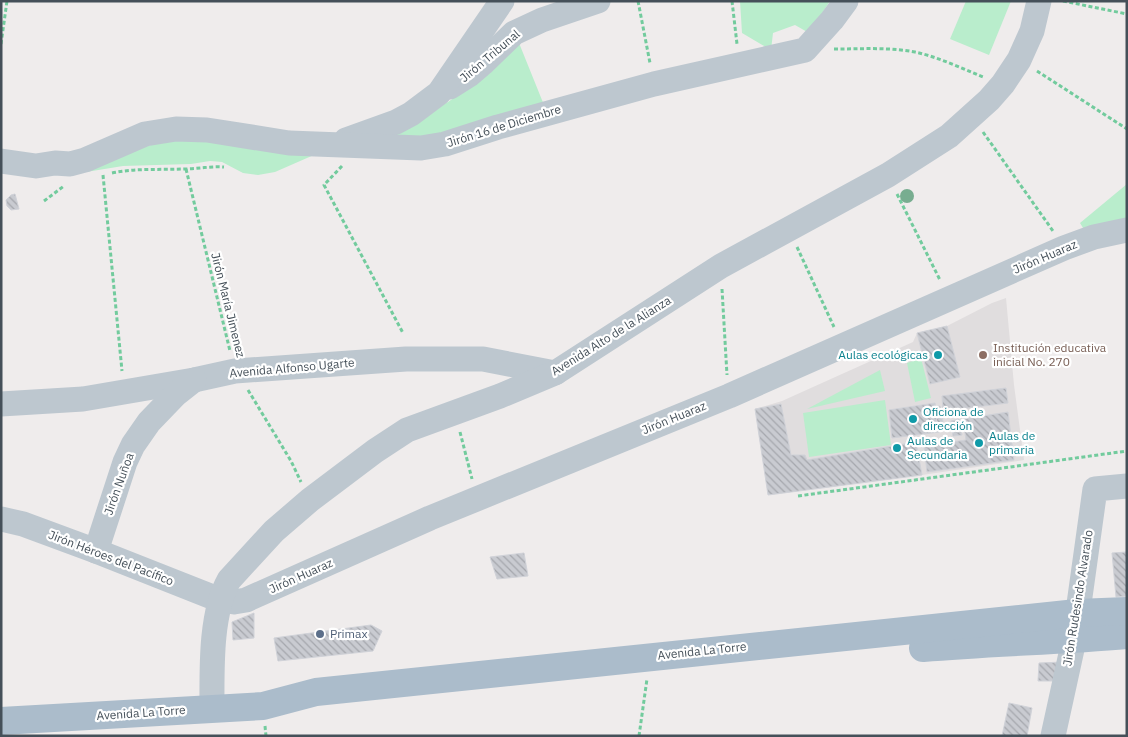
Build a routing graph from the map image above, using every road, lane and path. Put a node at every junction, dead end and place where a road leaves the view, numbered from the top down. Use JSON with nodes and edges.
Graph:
{"nodes":[{"id":1,"x":7,"y":1,"type":"edge"},
{"id":2,"x":502,"y":1,"type":"edge"},
{"id":3,"x":598,"y":1,"type":"edge"},
{"id":4,"x":638,"y":1,"type":"edge"},
{"id":5,"x":732,"y":1,"type":"edge"},
{"id":6,"x":846,"y":1,"type":"edge"},
{"id":7,"x":1038,"y":1,"type":"edge"},
{"id":8,"x":1063,"y":1,"type":"edge"},
{"id":9,"x":1127,"y":14,"type":"edge"},
{"id":10,"x":1,"y":44,"type":"edge"},
{"id":11,"x":805,"y":50,"type":"junction"},
{"id":12,"x":1019,"y":60,"type":"junction"},
{"id":13,"x":740,"y":65,"type":"junction"},
{"id":14,"x":654,"y":84,"type":"junction"},
{"id":15,"x":1003,"y":84,"type":"junction"},
{"id":16,"x":439,"y":93,"type":"junction"},
{"id":17,"x":973,"y":116,"type":"junction"},
{"id":18,"x":1127,"y":129,"type":"edge"},
{"id":19,"x":334,"y":144,"type":"junction"},
{"id":20,"x":360,"y":146,"type":"junction"},
{"id":21,"x":1,"y":161,"type":"edge"},
{"id":22,"x":224,"y":168,"type":"dead end"},
{"id":23,"x":186,"y":170,"type":"junction"},
{"id":24,"x":103,"y":175,"type":"junction"},
{"id":25,"x":888,"y":175,"type":"junction"},
{"id":26,"x":94,"y":177,"type":"dead end"},
{"id":27,"x":59,"y":184,"type":"dead end"},
{"id":28,"x":44,"y":201,"type":"dead end"},
{"id":29,"x":790,"y":230,"type":"junction"},
{"id":30,"x":1127,"y":230,"type":"edge"},
{"id":31,"x":1064,"y":248,"type":"junction"},
{"id":32,"x":721,"y":266,"type":"junction"},
{"id":33,"x":949,"y":299,"type":"junction"},
{"id":34,"x":403,"y":333,"type":"dead end"},
{"id":35,"x":843,"y":346,"type":"junction"},
{"id":36,"x":235,"y":371,"type":"junction"},
{"id":37,"x":555,"y":373,"type":"junction"},
{"id":38,"x":194,"y":380,"type":"junction"},
{"id":39,"x":124,"y":391,"type":"junction"},
{"id":40,"x":728,"y":396,"type":"junction"},
{"id":41,"x":1,"y":404,"type":"edge"},
{"id":42,"x":455,"y":412,"type":"junction"},
{"id":43,"x":1127,"y":451,"type":"edge"},
{"id":44,"x":291,"y":461,"type":"dead end"},
{"id":45,"x":1127,"y":486,"type":"edge"},
{"id":46,"x":798,"y":496,"type":"dead end"},
{"id":47,"x":477,"y":499,"type":"junction"},
{"id":48,"x":1,"y":518,"type":"edge"},
{"id":49,"x":96,"y":551,"type":"junction"},
{"id":50,"x":220,"y":600,"type":"junction"},
{"id":51,"x":1127,"y":611,"type":"edge"},
{"id":52,"x":1077,"y":614,"type":"junction"},
{"id":53,"x":1127,"y":634,"type":"edge"},
{"id":54,"x":1074,"y":640,"type":"junction"},
{"id":55,"x":649,"y":669,"type":"junction"},
{"id":56,"x":280,"y":702,"type":"junction"},
{"id":57,"x":212,"y":708,"type":"junction"},
{"id":58,"x":1,"y":721,"type":"edge"},
{"id":59,"x":639,"y":736,"type":"edge"},
{"id":60,"x":1053,"y":736,"type":"edge"}],
"edges":[{"from":1,"to":10,"type":"path"},
{"from":2,"to":16,"type":"street"},
{"from":3,"to":16,"type":"street","name":"Jirón Tribunal"},
{"from":4,"to":14,"type":"path"},
{"from":5,"to":13,"type":"path"},
{"from":6,"to":11,"type":"street"},
{"from":7,"to":12,"type":"street","name":"Avenida Alto de la Alianza"},
{"from":8,"to":9,"type":"path"},
{"from":11,"to":13,"type":"street","name":"Jirón 16 de Diciembre"},
{"from":11,"to":15,"type":"path"},
{"from":12,"to":15,"type":"street","name":"Avenida Alto de la Alianza"},
{"from":12,"to":18,"type":"path"},
{"from":13,"to":14,"type":"street","name":"Jirón 16 de Diciembre"},
{"from":14,"to":20,"type":"street","name":"Jirón 16 de Diciembre"},
{"from":15,"to":17,"type":"street","name":"Avenida Alto de la Alianza"},
{"from":16,"to":19,"type":"street"},
{"from":17,"to":25,"type":"street","name":"Avenida Alto de la Alianza"},
{"from":17,"to":31,"type":"path"},
{"from":19,"to":20,"type":"street","name":"Jirón 16 de Diciembre"},
{"from":19,"to":21,"type":"street","name":"Jirón 16 de Diciembre"},
{"from":20,"to":34,"type":"path"},
{"from":22,"to":23,"type":"path"},
{"from":23,"to":24,"type":"path"},
{"from":23,"to":36,"type":"path","name":"Jirón María Jimenez"},
{"from":24,"to":26,"type":"path"},
{"from":24,"to":39,"type":"path"},
{"from":25,"to":29,"type":"street","name":"Avenida Alto de la Alianza"},
{"from":25,"to":33,"type":"path"},
{"from":27,"to":28,"type":"path"},
{"from":29,"to":32,"type":"street","name":"Avenida Alto de la Alianza"},
{"from":29,"to":35,"type":"path"},
{"from":30,"to":31,"type":"street","name":"Jirón Huaraz"},
{"from":31,"to":33,"type":"street","name":"Jirón Huaraz"},
{"from":32,"to":37,"type":"street","name":"Avenida Alto de la Alianza"},
{"from":32,"to":40,"type":"path"},
{"from":33,"to":35,"type":"street","name":"Jirón Huaraz"},
{"from":35,"to":40,"type":"street","name":"Jirón Huaraz"},
{"from":36,"to":37,"type":"street","name":"Avenida Alfonso Ugarte"},
{"from":36,"to":38,"type":"street","name":"Avenida Alfonso Ugarte"},
{"from":36,"to":44,"type":"path","name":"Jirón María Jimenez"},
{"from":37,"to":42,"type":"street","name":"Avenida Alto de la Alianza"},
{"from":38,"to":39,"type":"street","name":"Avenida Alfonso Ugarte"},
{"from":38,"to":49,"type":"street","name":"Jirón Nuñoa"},
{"from":39,"to":41,"type":"street","name":"Avenida Alfonso Ugarte"},
{"from":40,"to":47,"type":"street","name":"Jirón Huaraz"},
{"from":42,"to":47,"type":"path"},
{"from":42,"to":50,"type":"street","name":"Avenida Alto de la Alianza"},
{"from":43,"to":46,"type":"path"},
{"from":45,"to":52,"type":"street","name":"Jirón Rudesindo Alvarado"},
{"from":47,"to":50,"type":"street","name":"Jirón Huaraz"},
{"from":48,"to":49,"type":"street","name":"Jirón Héroes del Pacífico"},
{"from":49,"to":50,"type":"street","name":"Jirón Héroes del Pacífico"},
{"from":50,"to":57,"type":"street","name":"Avenida Alto de la Alianza"},
{"from":51,"to":52,"type":"main road","name":"Avenida La Torre"},
{"from":52,"to":54,"type":"street","name":"Jirón Rudesindo Alvarado"},
{"from":52,"to":56,"type":"main road","name":"Avenida La Torre"},
{"from":53,"to":54,"type":"main road","name":"Avenida La Torre"},
{"from":54,"to":55,"type":"main road","name":"Avenida La Torre"},
{"from":54,"to":60,"type":"street","name":"Jirón Rudesindo Alvarado"},
{"from":55,"to":56,"type":"main road","name":"Avenida La Torre"},
{"from":55,"to":59,"type":"path"},
{"from":56,"to":57,"type":"main road","name":"Avenida La Torre"},
{"from":57,"to":58,"type":"main road","name":"Avenida La Torre"}]}
